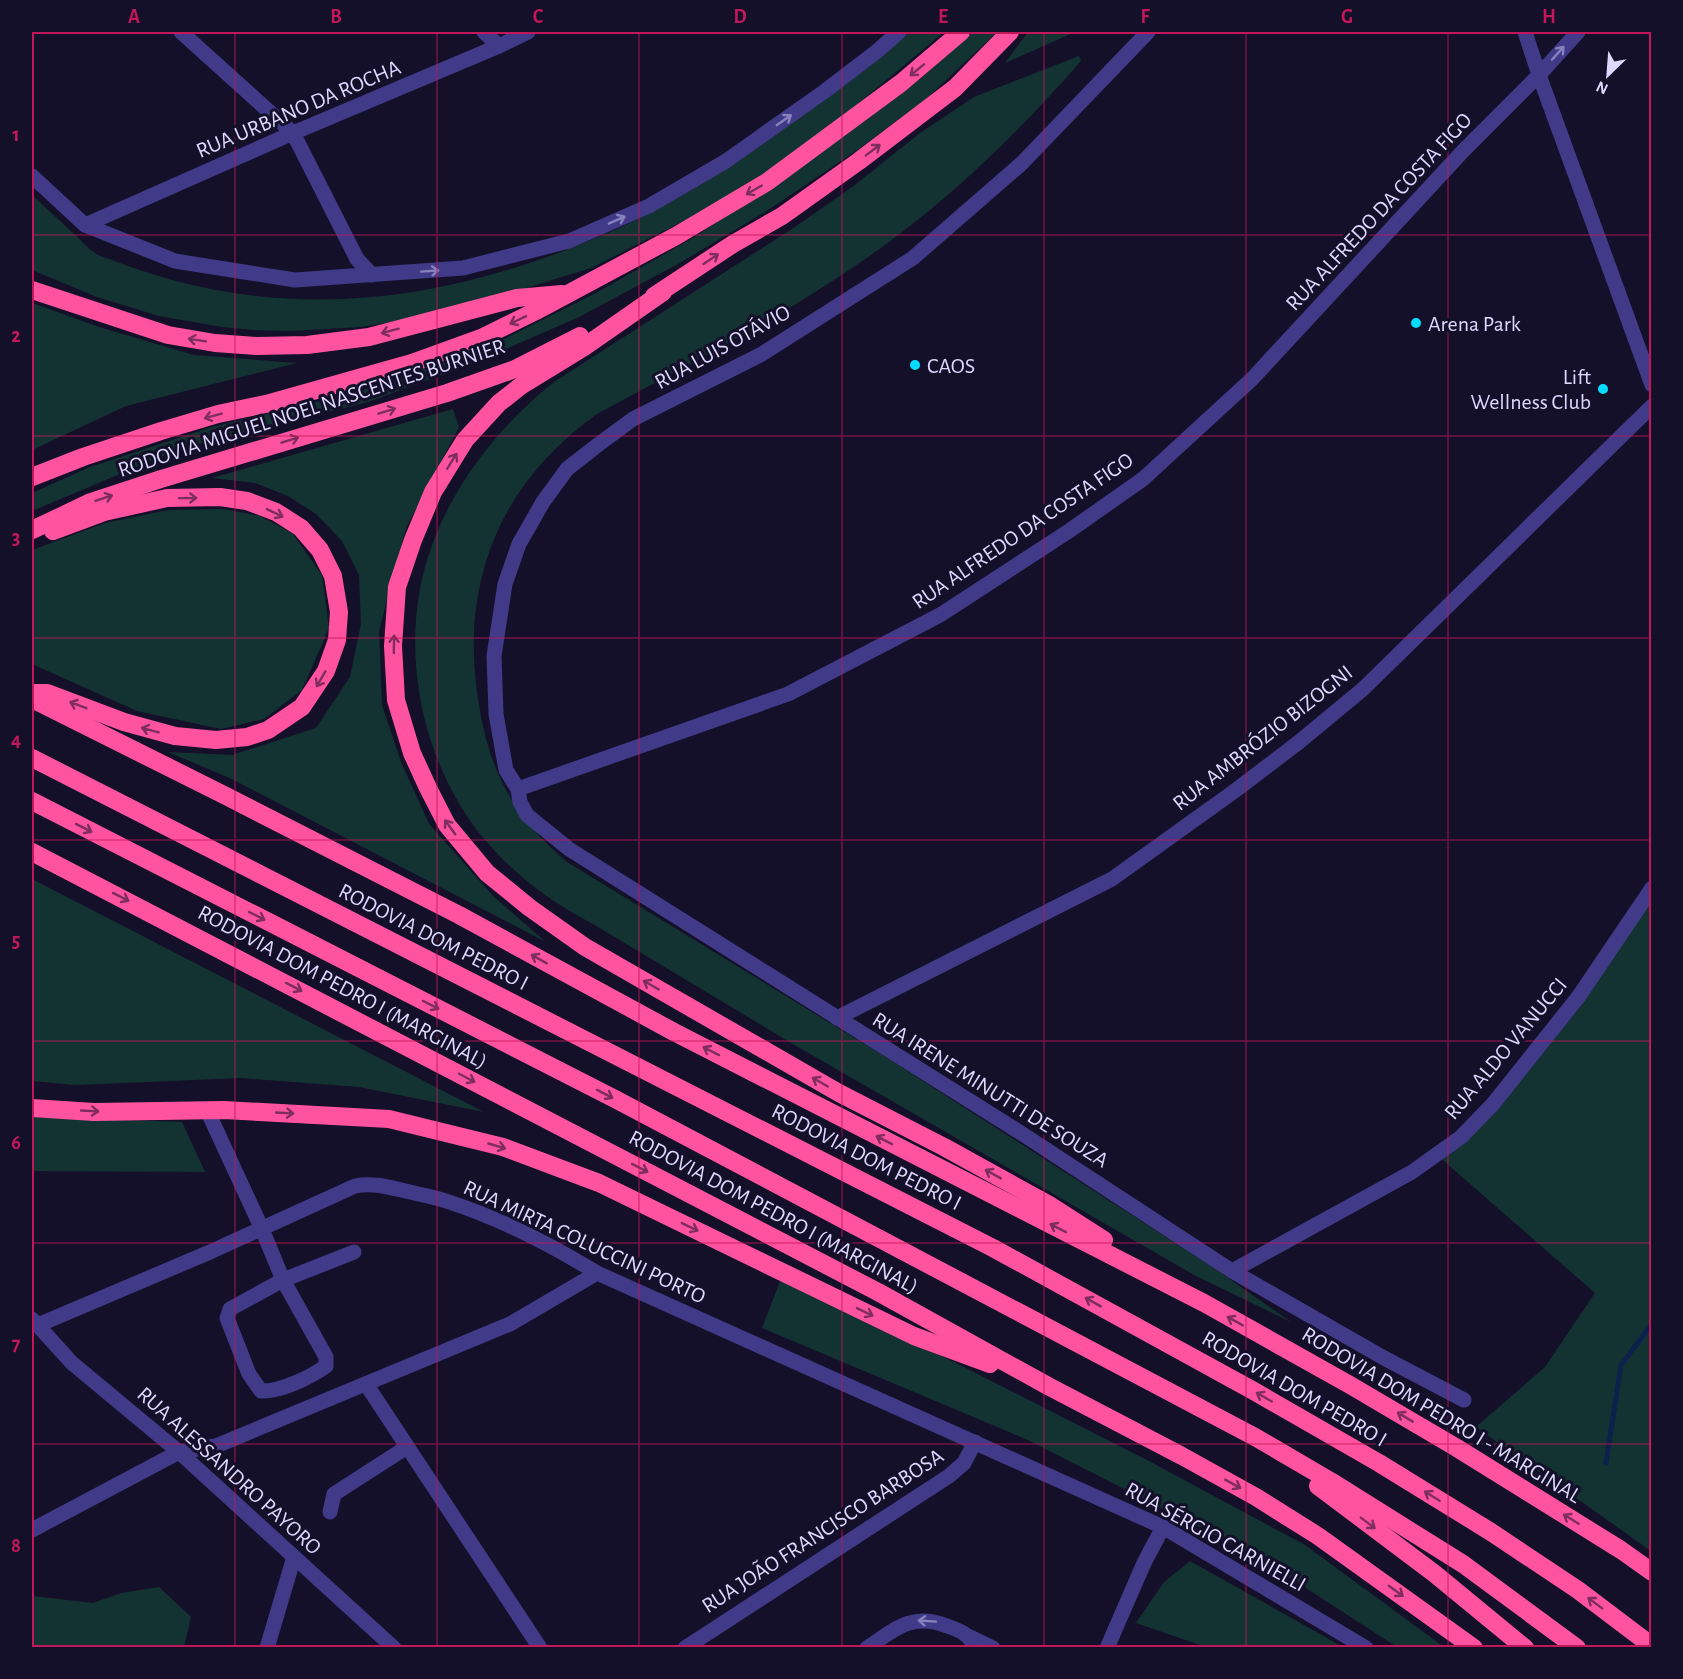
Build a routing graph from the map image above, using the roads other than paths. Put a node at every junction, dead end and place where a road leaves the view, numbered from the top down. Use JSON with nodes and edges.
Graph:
{"nodes":[{"id":1,"x":181,"y":32,"type":"edge"},
{"id":2,"x":484,"y":32,"type":"edge"},
{"id":3,"x":528,"y":32,"type":"edge"},
{"id":4,"x":899,"y":32,"type":"edge"},
{"id":5,"x":961,"y":32,"type":"edge"},
{"id":6,"x":1010,"y":32,"type":"edge"},
{"id":7,"x":1148,"y":32,"type":"edge"},
{"id":8,"x":1525,"y":32,"type":"edge"},
{"id":9,"x":1578,"y":32,"type":"edge"},
{"id":10,"x":500,"y":46,"type":"junction"},
{"id":11,"x":1539,"y":75,"type":"junction"},
{"id":12,"x":293,"y":133,"type":"junction"},
{"id":13,"x":32,"y":176,"type":"edge"},
{"id":14,"x":84,"y":225,"type":"junction"},
{"id":15,"x":372,"y":275,"type":"junction"},
{"id":16,"x":32,"y":290,"type":"edge"},
{"id":17,"x":663,"y":292,"type":"junction"},
{"id":18,"x":570,"y":293,"type":"junction"},
{"id":19,"x":1652,"y":385,"type":"edge"},
{"id":20,"x":1652,"y":406,"type":"edge"},
{"id":21,"x":32,"y":477,"type":"edge"},
{"id":22,"x":32,"y":530,"type":"edge"},
{"id":23,"x":32,"y":540,"type":"edge"},
{"id":24,"x":32,"y":693,"type":"edge"},
{"id":25,"x":32,"y":699,"type":"edge"},
{"id":26,"x":32,"y":758,"type":"edge"},
{"id":27,"x":518,"y":789,"type":"junction"},
{"id":28,"x":32,"y":801,"type":"edge"},
{"id":29,"x":32,"y":852,"type":"edge"},
{"id":30,"x":1652,"y":888,"type":"edge"},
{"id":31,"x":837,"y":1018,"type":"junction"},
{"id":32,"x":32,"y":1107,"type":"edge"},
{"id":33,"x":207,"y":1110,"type":"junction"},
{"id":34,"x":262,"y":1229,"type":"junction"},
{"id":35,"x":354,"y":1252,"type":"dead end"},
{"id":36,"x":1232,"y":1271,"type":"junction"},
{"id":37,"x":597,"y":1273,"type":"junction"},
{"id":38,"x":283,"y":1280,"type":"junction"},
{"id":39,"x":1204,"y":1303,"type":"junction"},
{"id":40,"x":35,"y":1321,"type":"edge"},
{"id":41,"x":366,"y":1384,"type":"junction"},
{"id":42,"x":1048,"y":1386,"type":"junction"},
{"id":43,"x":1464,"y":1400,"type":"dead end"},
{"id":44,"x":1255,"y":1437,"type":"junction"},
{"id":45,"x":975,"y":1442,"type":"junction"},
{"id":46,"x":407,"y":1447,"type":"junction"},
{"id":47,"x":179,"y":1452,"type":"junction"},
{"id":48,"x":330,"y":1512,"type":"dead end"},
{"id":49,"x":1163,"y":1527,"type":"junction"},
{"id":50,"x":32,"y":1530,"type":"edge"},
{"id":51,"x":294,"y":1557,"type":"junction"},
{"id":52,"x":1652,"y":1575,"type":"edge"},
{"id":53,"x":972,"y":1642,"type":"edge"},
{"id":54,"x":387,"y":1645,"type":"edge"},
{"id":55,"x":267,"y":1647,"type":"edge"},
{"id":56,"x":540,"y":1647,"type":"edge"},
{"id":57,"x":685,"y":1647,"type":"edge"},
{"id":58,"x":867,"y":1647,"type":"edge"},
{"id":59,"x":993,"y":1647,"type":"edge"},
{"id":60,"x":1107,"y":1647,"type":"edge"},
{"id":61,"x":1366,"y":1647,"type":"edge"},
{"id":62,"x":1474,"y":1647,"type":"edge"},
{"id":63,"x":1525,"y":1647,"type":"edge"},
{"id":64,"x":1577,"y":1647,"type":"edge"},
{"id":65,"x":1652,"y":1647,"type":"edge"}],
"edges":[{"from":1,"to":12,"type":"street"},
{"from":2,"to":10,"type":"street"},
{"from":3,"to":10,"type":"street","name":"RUA URBANO DA ROCHA"},
{"from":15,"to":4,"type":"street","one_way":true},
{"from":5,"to":18,"type":"highway","name":"RODOVIA MIGUEL NOEL NASCENTES BURNIER","one_way":true},
{"from":17,"to":6,"type":"highway","name":"RODOVIA MIGUEL NOEL NASCENTES BURNIER","one_way":true},
{"from":7,"to":27,"type":"street","name":"RUA LUIS OTÁVIO"},
{"from":8,"to":11,"type":"street"},
{"from":11,"to":9,"type":"street","name":"RUA ALFREDO DA COSTA FIGO","one_way":true},
{"from":10,"to":12,"type":"street","name":"RUA URBANO DA ROCHA"},
{"from":11,"to":19,"type":"street"},
{"from":11,"to":27,"type":"street","name":"RUA ALFREDO DA COSTA FIGO"},
{"from":12,"to":14,"type":"street","name":"RUA URBANO DA ROCHA"},
{"from":12,"to":15,"type":"street"},
{"from":13,"to":14,"type":"street"},
{"from":14,"to":15,"type":"street"},
{"from":18,"to":16,"type":"highway","one_way":true},
{"from":22,"to":17,"type":"highway","name":"RODOVIA MIGUEL NOEL NASCENTES BURNIER","one_way":true},
{"from":39,"to":17,"type":"highway","one_way":true},
{"from":18,"to":21,"type":"highway","name":"RODOVIA MIGUEL NOEL NASCENTES BURNIER","one_way":true},
{"from":20,"to":31,"type":"street","name":"RUA AMBRÓZIO BIZOGNI"},
{"from":23,"to":24,"type":"highway","one_way":true},
{"from":39,"to":25,"type":"highway","one_way":true},
{"from":65,"to":26,"type":"highway","name":"RODOVIA DOM PEDRO I","one_way":true},
{"from":27,"to":31,"type":"street","name":"RUA IRENE MINUTTI DE SOUZA"},
{"from":28,"to":44,"type":"highway","one_way":true},
{"from":29,"to":42,"type":"highway","name":"RODOVIA DOM PEDRO I (MARGINAL)","one_way":true},
{"from":30,"to":36,"type":"street","name":"RUA ALDO VANUCCI"},
{"from":31,"to":36,"type":"street","name":"RUA IRENE MINUTTI DE SOUZA"},
{"from":32,"to":33,"type":"highway","one_way":true},
{"from":33,"to":34,"type":"street"},
{"from":33,"to":42,"type":"highway","one_way":true},
{"from":34,"to":37,"type":"street","name":"RUA MIRTA COLUCCINI PORTO"},
{"from":34,"to":38,"type":"street"},
{"from":34,"to":40,"type":"street","name":"RUA MIRTA COLUCCINI PORTO"},
{"from":35,"to":38,"type":"street"},
{"from":36,"to":43,"type":"street","name":"RUA IRENE MINUTTI DE SOUZA"},
{"from":37,"to":41,"type":"street"},
{"from":37,"to":45,"type":"street","name":"RUA MIRTA COLUCCINI PORTO"},
{"from":38,"to":38,"type":"street"},
{"from":52,"to":39,"type":"highway","name":"RODOVIA DOM PEDRO I - MARGINAL","one_way":true},
{"from":40,"to":47,"type":"street","name":"RUA ALESSANDRO PAYORO"},
{"from":41,"to":46,"type":"street"},
{"from":41,"to":47,"type":"street"},
{"from":42,"to":62,"type":"highway","name":"RODOVIA DOM PEDRO I (MARGINAL)","one_way":true},
{"from":44,"to":63,"type":"highway","one_way":true},
{"from":44,"to":64,"type":"highway"},
{"from":45,"to":49,"type":"street","name":"RUA SÉRGIO CARNIELLI"},
{"from":45,"to":57,"type":"street","name":"RUA JOÃO FRANCISCO BARBOSA"},
{"from":46,"to":48,"type":"street"},
{"from":46,"to":56,"type":"street"},
{"from":47,"to":50,"type":"street"},
{"from":47,"to":51,"type":"street","name":"RUA ALESSANDRO PAYORO"},
{"from":49,"to":60,"type":"street"},
{"from":49,"to":61,"type":"street","name":"RUA SÉRGIO CARNIELLI"},
{"from":51,"to":54,"type":"street","name":"RUA ALESSANDRO PAYORO"},
{"from":51,"to":55,"type":"street"},
{"from":53,"to":58,"type":"street","one_way":true},
{"from":53,"to":59,"type":"street"}]}
